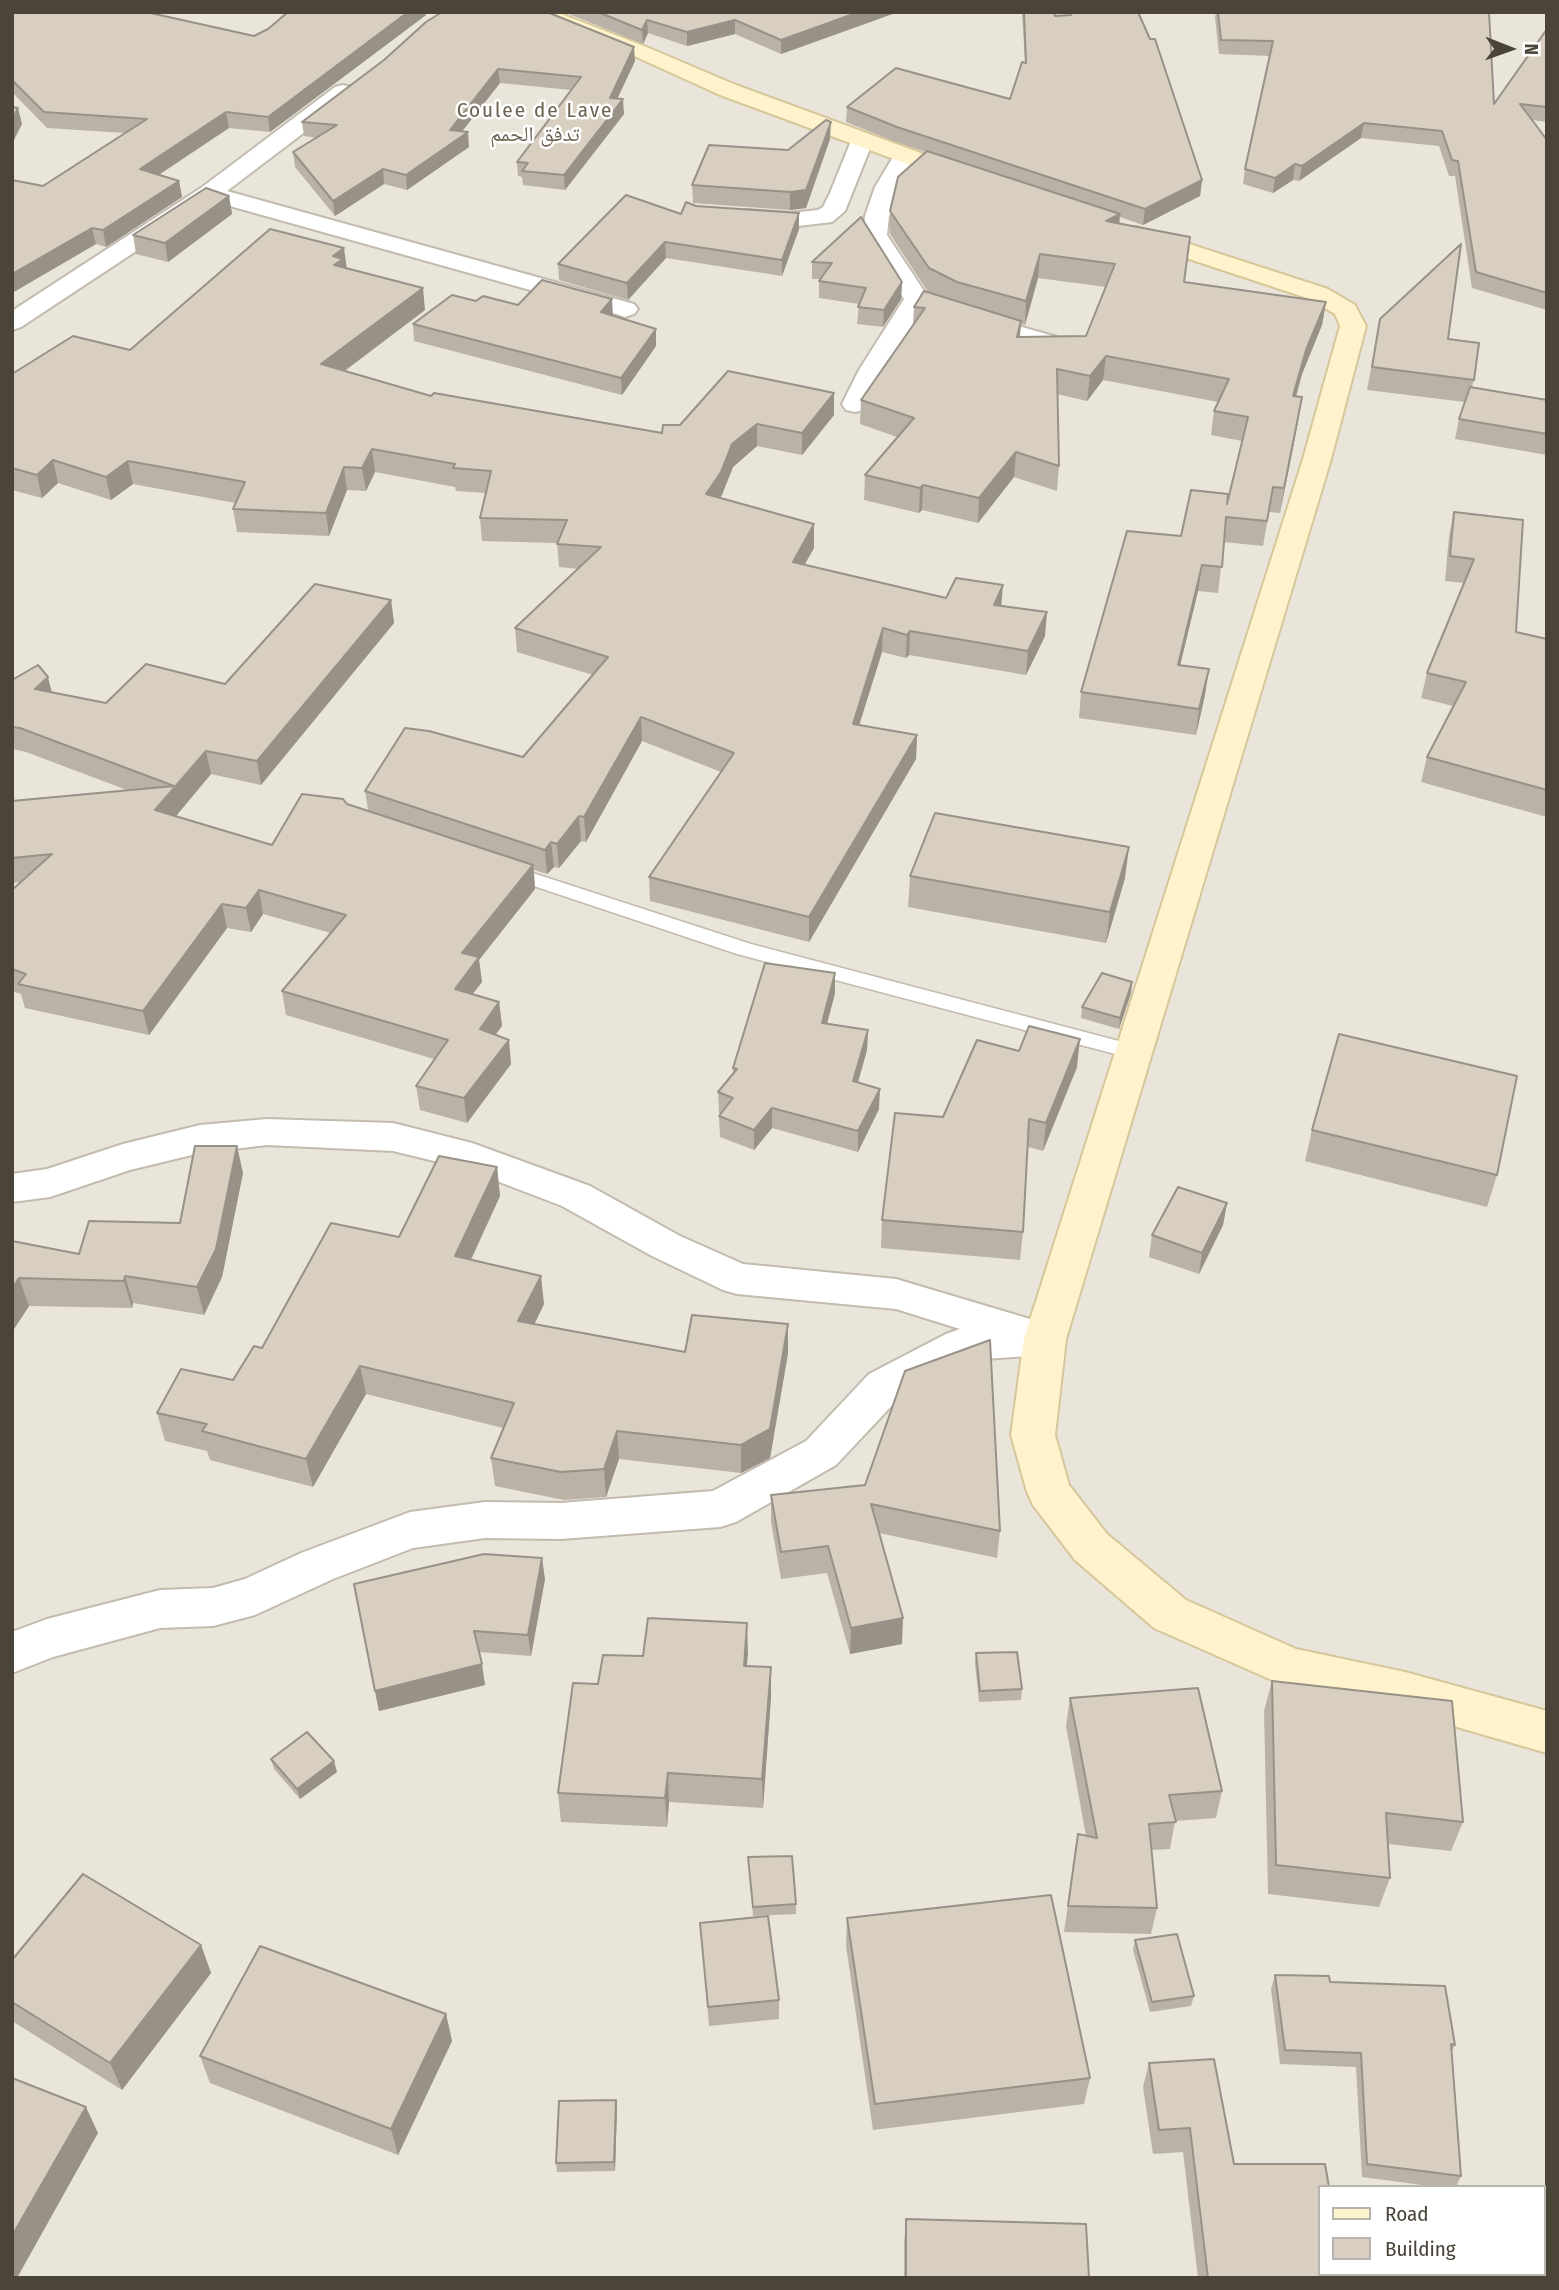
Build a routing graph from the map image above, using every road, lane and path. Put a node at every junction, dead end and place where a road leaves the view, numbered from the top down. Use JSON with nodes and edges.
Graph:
{"nodes":[{"id":1,"x":537,"y":12,"type":"edge"},
{"id":2,"x":365,"y":76,"type":"edge"},
{"id":3,"x":862,"y":141,"type":"junction"},
{"id":4,"x":904,"y":157,"type":"junction"},
{"id":5,"x":995,"y":187,"type":"edge"},
{"id":6,"x":209,"y":192,"type":"junction"},
{"id":7,"x":724,"y":215,"type":"edge"},
{"id":8,"x":1112,"y":225,"type":"edge"},
{"id":9,"x":917,"y":299,"type":"junction"},
{"id":10,"x":625,"y":309,"type":"dead end"},
{"id":11,"x":16,"y":316,"type":"edge"},
{"id":12,"x":1048,"y":342,"type":"edge"},
{"id":13,"x":856,"y":404,"type":"dead end"},
{"id":14,"x":492,"y":865,"type":"edge"},
{"id":15,"x":1134,"y":1052,"type":"junction"},
{"id":16,"x":12,"y":1188,"type":"edge"},
{"id":17,"x":1045,"y":1339,"type":"junction"},
{"id":18,"x":12,"y":1653,"type":"edge"},
{"id":19,"x":1547,"y":1732,"type":"edge"}],
"edges":[{"from":1,"to":3,"type":"main road"},
{"from":2,"to":6,"type":"street"},
{"from":3,"to":4,"type":"main road"},
{"from":3,"to":7,"type":"street"},
{"from":4,"to":5,"type":"main road"},
{"from":4,"to":9,"type":"street"},
{"from":6,"to":10,"type":"street"},
{"from":6,"to":11,"type":"street"},
{"from":8,"to":15,"type":"main road"},
{"from":9,"to":12,"type":"street"},
{"from":9,"to":13,"type":"street"},
{"from":14,"to":15,"type":"lane"},
{"from":15,"to":17,"type":"main road"},
{"from":16,"to":17,"type":"street"},
{"from":17,"to":18,"type":"street"},
{"from":17,"to":19,"type":"main road"}]}
